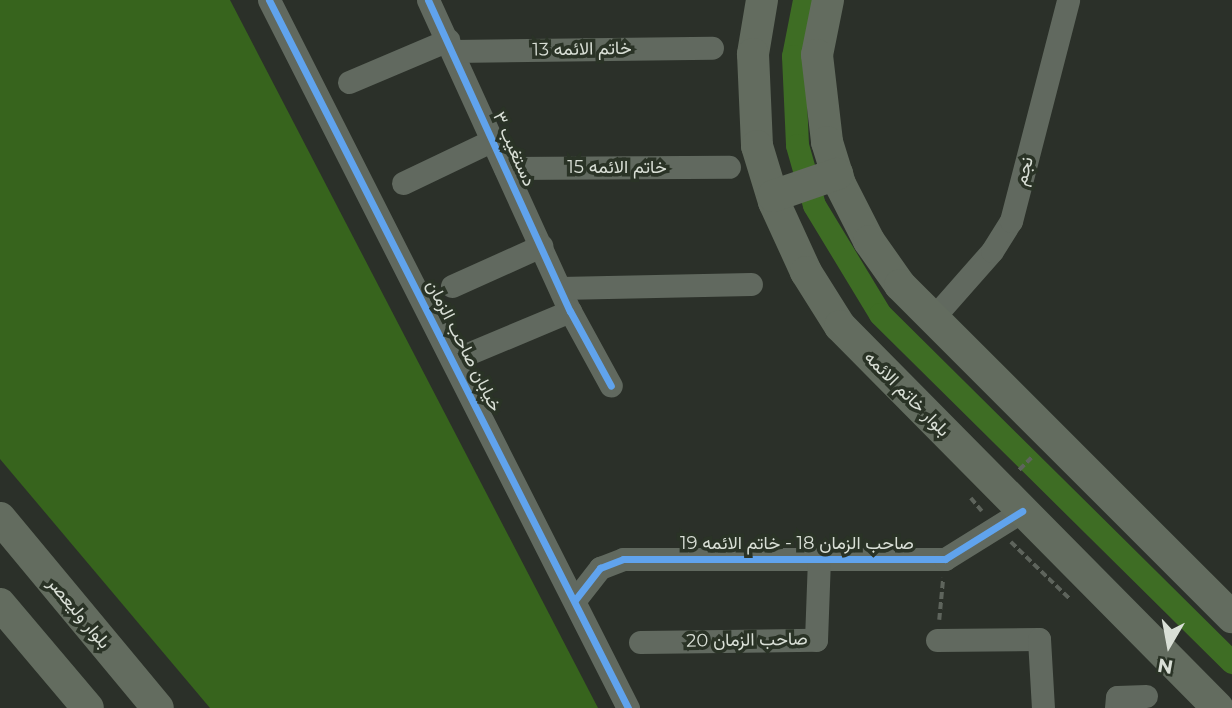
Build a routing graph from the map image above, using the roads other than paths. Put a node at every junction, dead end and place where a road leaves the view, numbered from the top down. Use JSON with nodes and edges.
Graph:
{"nodes":[{"id":1,"x":269,"y":0,"type":"edge"},
{"id":2,"x":428,"y":0,"type":"edge"},
{"id":3,"x":762,"y":0,"type":"edge"},
{"id":4,"x":828,"y":0,"type":"edge"},
{"id":5,"x":1068,"y":0,"type":"edge"},
{"id":6,"x":450,"y":45,"type":"junction"},
{"id":7,"x":712,"y":48,"type":"dead end"},
{"id":8,"x":349,"y":82,"type":"dead end"},
{"id":9,"x":493,"y":140,"type":"junction"},
{"id":10,"x":729,"y":167,"type":"dead end"},
{"id":11,"x":505,"y":168,"type":"junction"},
{"id":12,"x":836,"y":175,"type":"junction"},
{"id":13,"x":403,"y":183,"type":"dead end"},
{"id":14,"x":773,"y":196,"type":"junction"},
{"id":15,"x":541,"y":246,"type":"junction"},
{"id":16,"x":751,"y":284,"type":"dead end"},
{"id":17,"x":452,"y":286,"type":"dead end"},
{"id":18,"x":560,"y":288,"type":"junction"},
{"id":19,"x":570,"y":311,"type":"junction"},
{"id":20,"x":933,"y":318,"type":"junction"},
{"id":21,"x":453,"y":360,"type":"junction"},
{"id":22,"x":611,"y":386,"type":"dead end"},
{"id":23,"x":1022,"y":511,"type":"junction"},
{"id":24,"x":0,"y":519,"type":"edge"},
{"id":25,"x":819,"y":559,"type":"junction"},
{"id":26,"x":575,"y":600,"type":"junction"},
{"id":27,"x":0,"y":604,"type":"edge"},
{"id":28,"x":1232,"y":617,"type":"edge"},
{"id":29,"x":936,"y":640,"type":"road end"},
{"id":30,"x":640,"y":642,"type":"dead end"},
{"id":31,"x":1146,"y":696,"type":"dead end"},
{"id":32,"x":88,"y":708,"type":"edge"},
{"id":33,"x":158,"y":708,"type":"edge"},
{"id":34,"x":628,"y":708,"type":"edge"},
{"id":35,"x":1043,"y":708,"type":"edge"},
{"id":36,"x":1116,"y":708,"type":"edge"},
{"id":37,"x":1218,"y":708,"type":"edge"}],
"edges":[{"from":1,"to":21,"type":"street","name":"خیابان صاحب الزمان"},
{"from":2,"to":6,"type":"street","name":"دستغیب ۳"},
{"from":3,"to":14,"type":"main road","name":"بلوار خاتم الائمه"},
{"from":4,"to":12,"type":"main road"},
{"from":5,"to":20,"type":"street","name":"نجم"},
{"from":6,"to":7,"type":"street","name":"خاتم الائمه 13"},
{"from":6,"to":8,"type":"street"},
{"from":6,"to":9,"type":"street","name":"دستغیب ۳"},
{"from":9,"to":11,"type":"street","name":"دستغیب ۳"},
{"from":9,"to":13,"type":"street"},
{"from":10,"to":11,"type":"street","name":"خاتم الائمه 15"},
{"from":11,"to":15,"type":"street","name":"دستغیب ۳"},
{"from":12,"to":14,"type":"main road"},
{"from":12,"to":20,"type":"main road"},
{"from":14,"to":23,"type":"main road","name":"بلوار خاتم الائمه"},
{"from":15,"to":17,"type":"street"},
{"from":15,"to":18,"type":"street","name":"دستغیب ۳"},
{"from":16,"to":18,"type":"street"},
{"from":18,"to":19,"type":"street","name":"دستغیب ۳"},
{"from":19,"to":21,"type":"street"},
{"from":19,"to":22,"type":"street","name":"دستغیب ۳"},
{"from":20,"to":28,"type":"main road"},
{"from":21,"to":26,"type":"street","name":"خیابان صاحب الزمان"},
{"from":23,"to":25,"type":"street","name":"صاحب الزمان 18 - خاتم الائمه 19"},
{"from":23,"to":37,"type":"main road","name":"بلوار خاتم الائمه"},
{"from":24,"to":33,"type":"main road","name":"بلوار ولیعصر"},
{"from":25,"to":26,"type":"street","name":"صاحب الزمان 18 - خاتم الائمه 19"},
{"from":25,"to":30,"type":"street","name":"صاحب الزمان 20"},
{"from":26,"to":34,"type":"street","name":"خیابان صاحب الزمان"},
{"from":27,"to":32,"type":"main road"},
{"from":29,"to":35,"type":"street"},
{"from":31,"to":36,"type":"street"}]}
